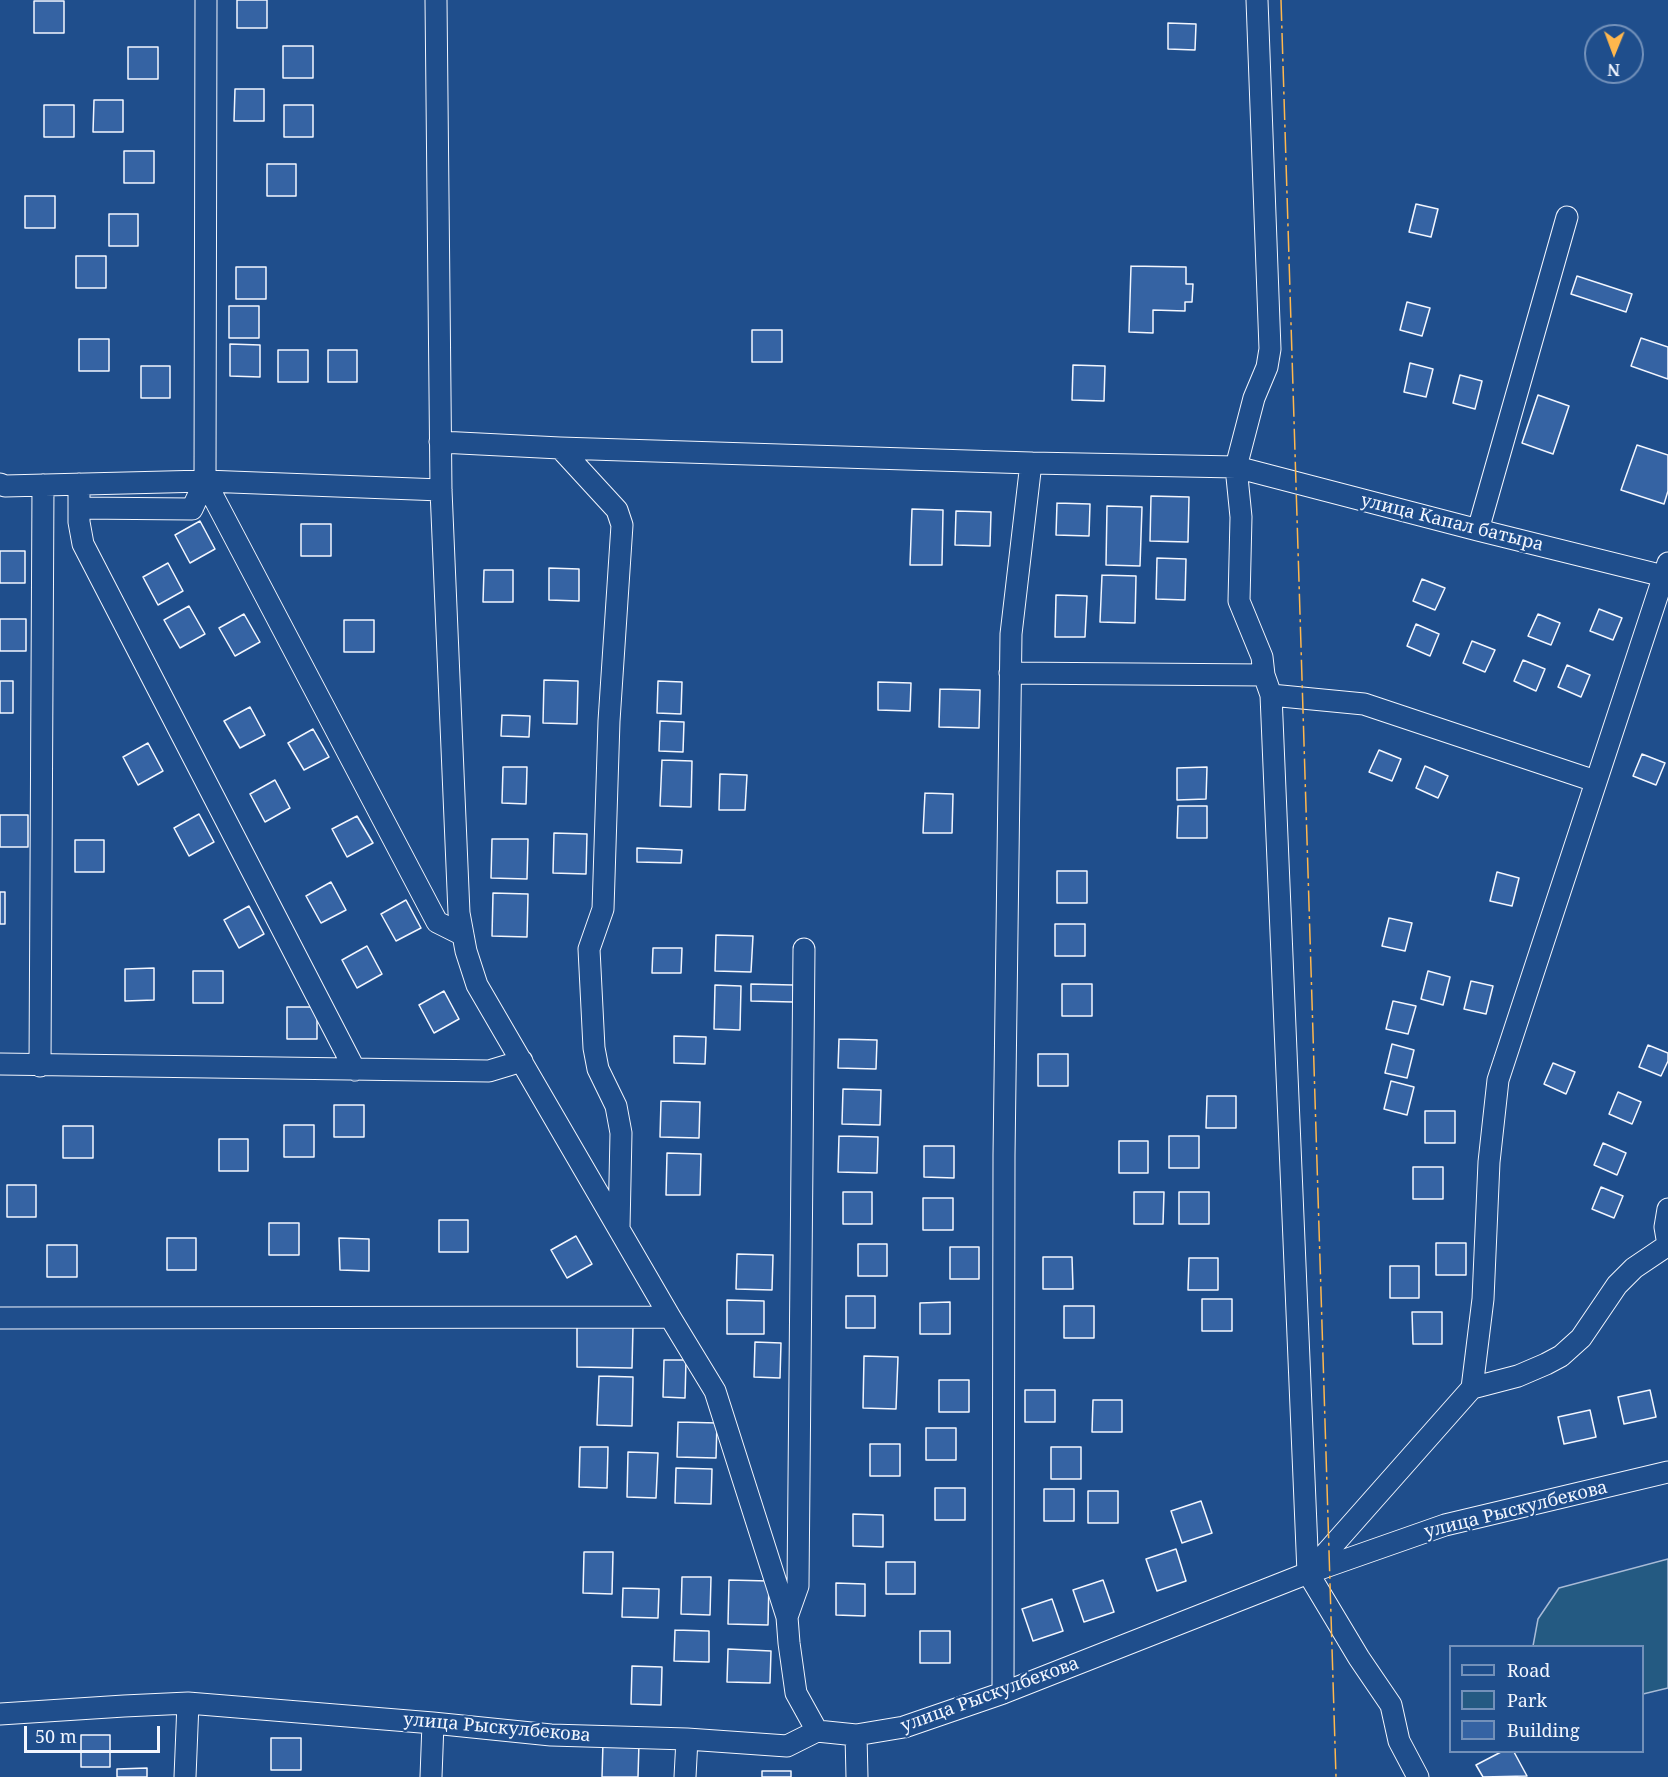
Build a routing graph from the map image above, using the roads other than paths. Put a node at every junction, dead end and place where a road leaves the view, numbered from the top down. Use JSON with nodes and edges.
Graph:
{"nodes":[{"id":1,"x":206,"y":0,"type":"edge"},
{"id":2,"x":436,"y":0,"type":"edge"},
{"id":3,"x":1257,"y":0,"type":"edge"},
{"id":4,"x":1567,"y":217,"type":"dead end"},
{"id":5,"x":440,"y":442,"type":"junction"},
{"id":6,"x":560,"y":448,"type":"junction"},
{"id":7,"x":1031,"y":463,"type":"junction"},
{"id":8,"x":1236,"y":467,"type":"junction"},
{"id":9,"x":205,"y":482,"type":"junction"},
{"id":10,"x":0,"y":484,"type":"edge"},
{"id":11,"x":79,"y":484,"type":"junction"},
{"id":12,"x":43,"y":485,"type":"junction"},
{"id":13,"x":441,"y":490,"type":"junction"},
{"id":14,"x":79,"y":508,"type":"junction"},
{"id":15,"x":1478,"y":530,"type":"junction"},
{"id":16,"x":1666,"y":572,"type":"edge"},
{"id":17,"x":1011,"y":673,"type":"junction"},
{"id":18,"x":1264,"y":675,"type":"junction"},
{"id":19,"x":1271,"y":695,"type":"junction"},
{"id":20,"x":1595,"y":781,"type":"junction"},
{"id":21,"x":463,"y":935,"type":"junction"},
{"id":22,"x":804,"y":949,"type":"dead end"},
{"id":23,"x":522,"y":1061,"type":"junction"},
{"id":24,"x":0,"y":1065,"type":"edge"},
{"id":25,"x":40,"y":1066,"type":"junction"},
{"id":26,"x":355,"y":1070,"type":"junction"},
{"id":27,"x":1668,"y":1209,"type":"edge"},
{"id":28,"x":619,"y":1229,"type":"junction"},
{"id":29,"x":1668,"y":1245,"type":"edge"},
{"id":30,"x":670,"y":1317,"type":"junction"},
{"id":31,"x":0,"y":1318,"type":"edge"},
{"id":32,"x":1472,"y":1388,"type":"junction"},
{"id":33,"x":1668,"y":1472,"type":"edge"},
{"id":34,"x":1308,"y":1573,"type":"junction"},
{"id":35,"x":787,"y":1617,"type":"junction"},
{"id":36,"x":1004,"y":1693,"type":"junction"},
{"id":37,"x":188,"y":1703,"type":"junction"},
{"id":38,"x":0,"y":1714,"type":"edge"},
{"id":39,"x":433,"y":1723,"type":"junction"},
{"id":40,"x":817,"y":1731,"type":"junction"},
{"id":41,"x":856,"y":1735,"type":"junction"},
{"id":42,"x":687,"y":1739,"type":"junction"},
{"id":43,"x":185,"y":1777,"type":"edge"},
{"id":44,"x":430,"y":1777,"type":"edge"},
{"id":45,"x":685,"y":1777,"type":"edge"},
{"id":46,"x":857,"y":1777,"type":"edge"},
{"id":47,"x":1418,"y":1777,"type":"edge"}],
"edges":[{"from":1,"to":9,"type":"street"},
{"from":2,"to":5,"type":"street"},
{"from":3,"to":8,"type":"street"},
{"from":4,"to":15,"type":"street"},
{"from":5,"to":6,"type":"street","name":"улица Капал батыра"},
{"from":5,"to":13,"type":"street"},
{"from":6,"to":7,"type":"street","name":"улица Капал батыра"},
{"from":6,"to":28,"type":"street"},
{"from":7,"to":8,"type":"street","name":"улица Капал батыра"},
{"from":7,"to":17,"type":"street"},
{"from":8,"to":15,"type":"street","name":"улица Капал батыра"},
{"from":8,"to":18,"type":"street"},
{"from":9,"to":11,"type":"street"},
{"from":9,"to":13,"type":"street"},
{"from":9,"to":14,"type":"street"},
{"from":9,"to":21,"type":"street"},
{"from":10,"to":12,"type":"street"},
{"from":11,"to":12,"type":"street"},
{"from":11,"to":14,"type":"street"},
{"from":12,"to":25,"type":"street"},
{"from":13,"to":21,"type":"street"},
{"from":14,"to":26,"type":"street"},
{"from":15,"to":16,"type":"street","name":"улица Капал батыра"},
{"from":16,"to":20,"type":"street"},
{"from":17,"to":18,"type":"street"},
{"from":17,"to":36,"type":"street"},
{"from":18,"to":19,"type":"street"},
{"from":19,"to":20,"type":"street"},
{"from":19,"to":34,"type":"street"},
{"from":20,"to":32,"type":"street"},
{"from":21,"to":23,"type":"street"},
{"from":22,"to":35,"type":"street"},
{"from":23,"to":26,"type":"street"},
{"from":23,"to":28,"type":"street"},
{"from":24,"to":25,"type":"street"},
{"from":25,"to":26,"type":"street"},
{"from":27,"to":29,"type":"street"},
{"from":28,"to":30,"type":"street"},
{"from":29,"to":32,"type":"street"},
{"from":30,"to":31,"type":"street"},
{"from":30,"to":35,"type":"street"},
{"from":32,"to":34,"type":"street"},
{"from":33,"to":34,"type":"street","name":"улица Рыскулбекова"},
{"from":34,"to":36,"type":"street","name":"улица Рыскулбекова"},
{"from":34,"to":47,"type":"street"},
{"from":35,"to":40,"type":"street"},
{"from":36,"to":41,"type":"street","name":"улица Рыскулбекова"},
{"from":37,"to":38,"type":"street","name":"улица Рыскулбекова"},
{"from":37,"to":39,"type":"street","name":"улица Рыскулбекова"},
{"from":37,"to":43,"type":"street"},
{"from":39,"to":42,"type":"street","name":"улица Рыскулбекова"},
{"from":39,"to":44,"type":"street"},
{"from":40,"to":41,"type":"street","name":"улица Рыскулбекова"},
{"from":40,"to":42,"type":"street","name":"улица Рыскулбекова"},
{"from":41,"to":46,"type":"street"},
{"from":42,"to":45,"type":"street"}]}
